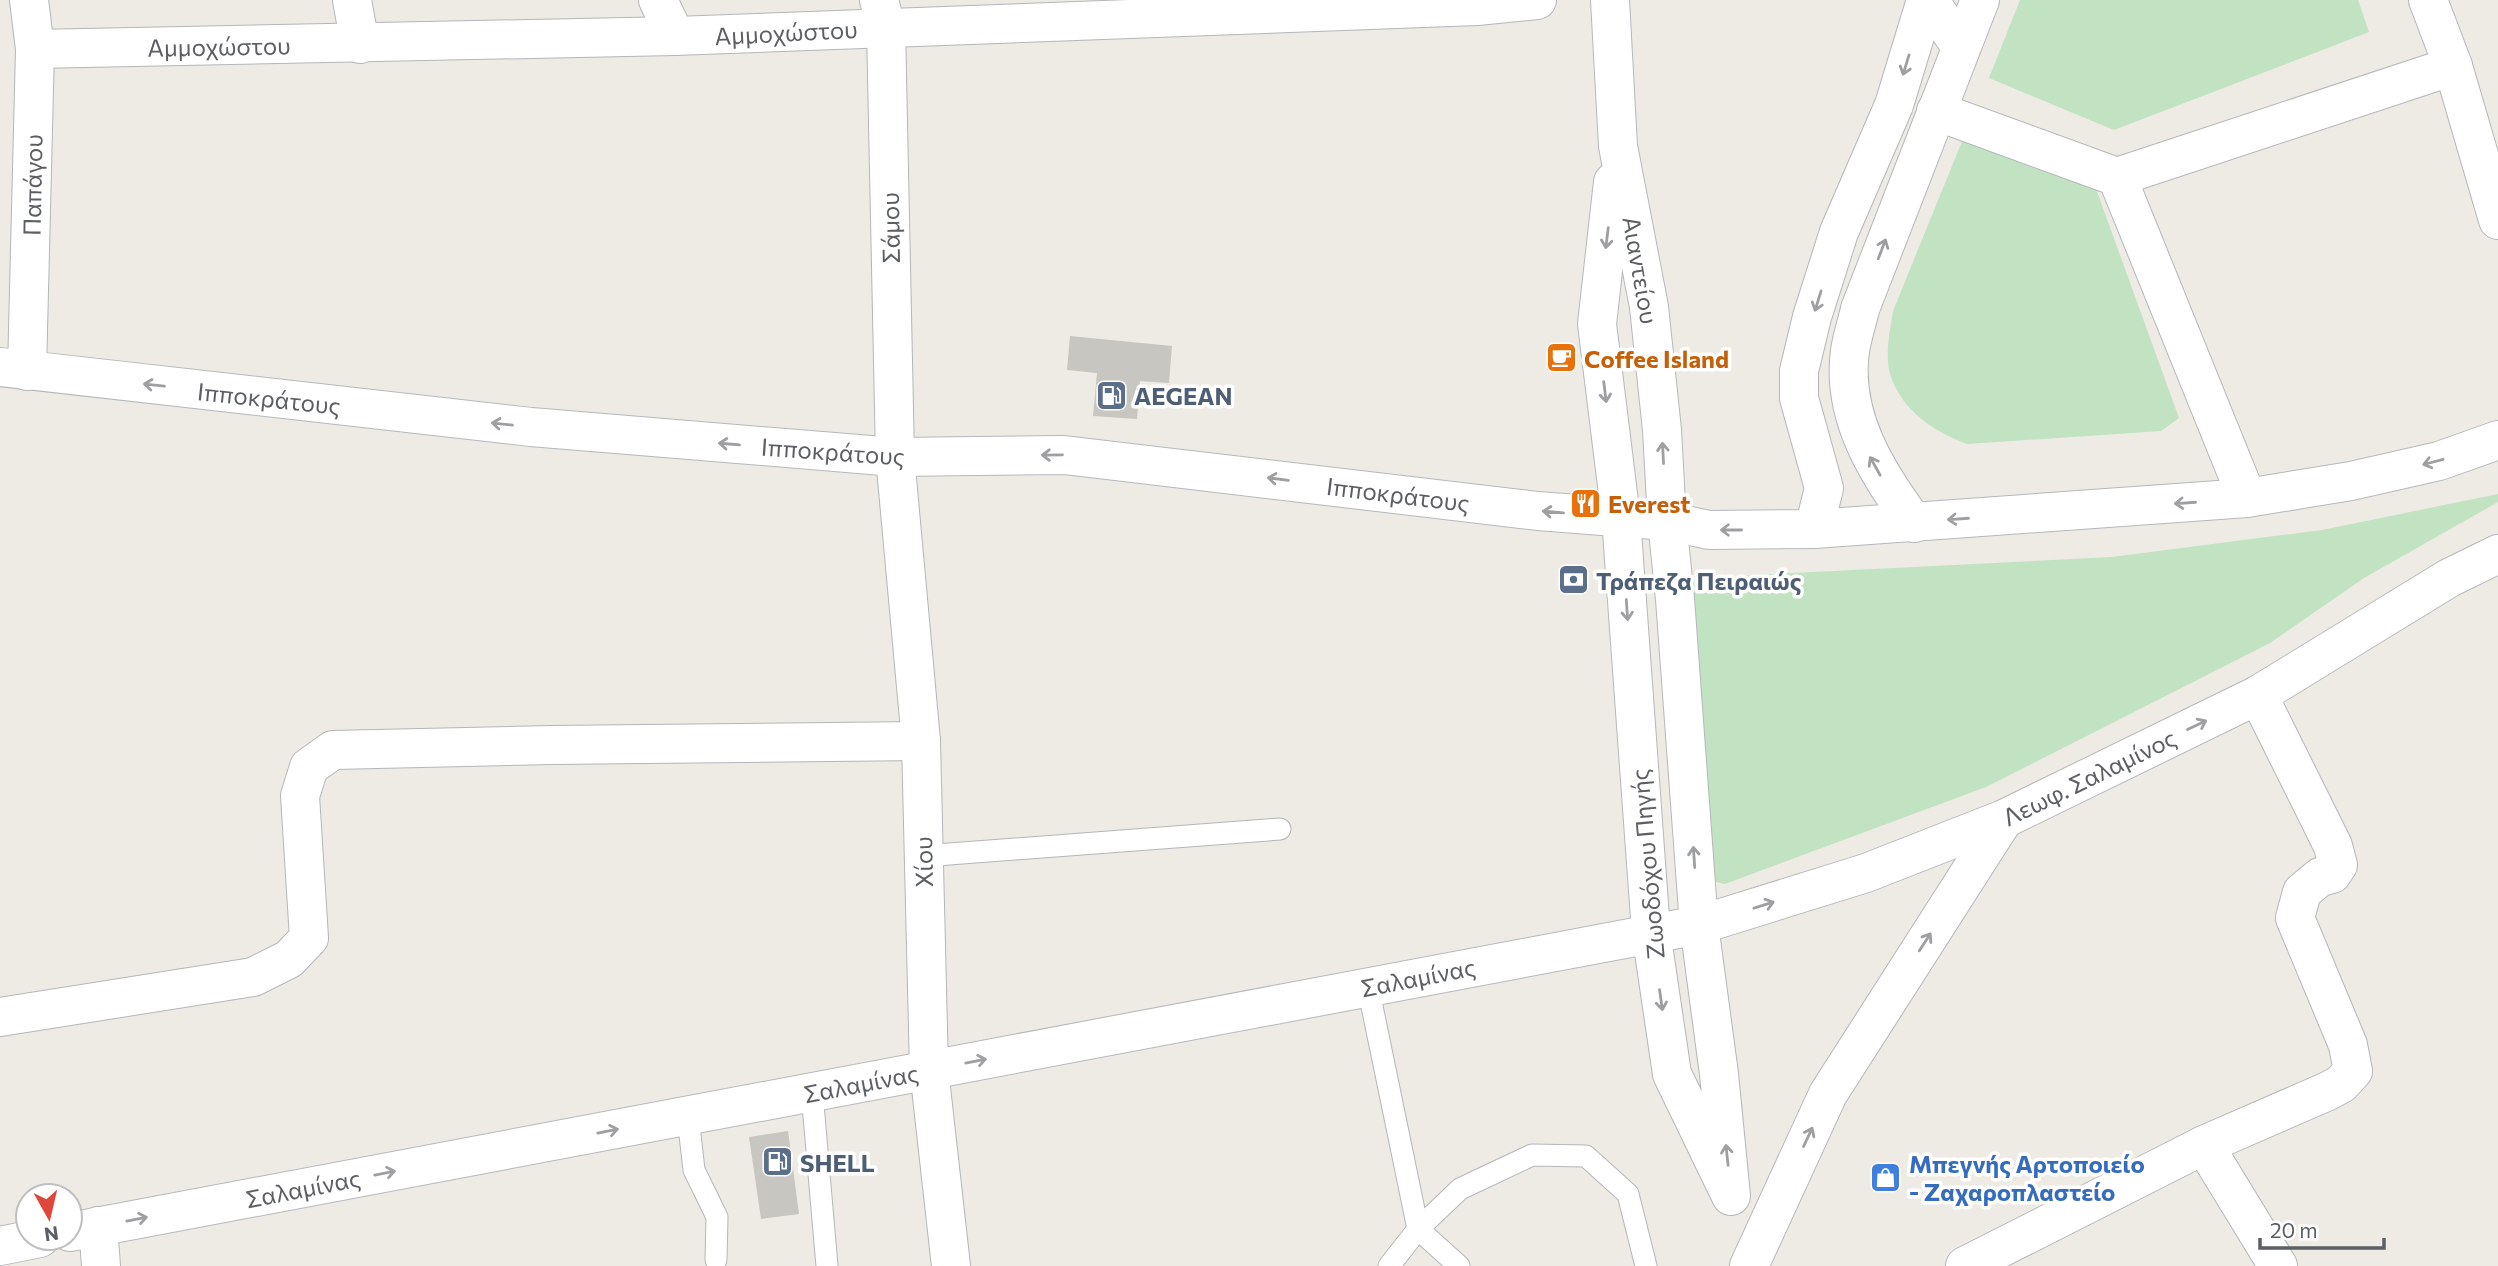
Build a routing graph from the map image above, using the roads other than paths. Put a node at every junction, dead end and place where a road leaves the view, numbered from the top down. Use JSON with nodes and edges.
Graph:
{"nodes":[{"id":1,"x":29,"y":0,"type":"edge"},
{"id":2,"x":352,"y":0,"type":"edge"},
{"id":3,"x":658,"y":0,"type":"edge"},
{"id":4,"x":1537,"y":0,"type":"edge"},
{"id":5,"x":1611,"y":0,"type":"edge"},
{"id":6,"x":1927,"y":0,"type":"edge"},
{"id":7,"x":1980,"y":0,"type":"edge"},
{"id":8,"x":2428,"y":0,"type":"edge"},
{"id":9,"x":1478,"y":3,"type":"edge"},
{"id":10,"x":1309,"y":5,"type":"edge"},
{"id":11,"x":883,"y":14,"type":"edge"},
{"id":12,"x":675,"y":36,"type":"junction"},
{"id":13,"x":360,"y":44,"type":"junction"},
{"id":14,"x":1961,"y":47,"type":"junction"},
{"id":15,"x":35,"y":49,"type":"junction"},
{"id":16,"x":2453,"y":66,"type":"junction"},
{"id":17,"x":1936,"y":111,"type":"junction"},
{"id":18,"x":1618,"y":146,"type":"junction"},
{"id":19,"x":2117,"y":177,"type":"junction"},
{"id":20,"x":2498,"y":220,"type":"edge"},
{"id":21,"x":14,"y":369,"type":"edge"},
{"id":22,"x":2498,"y":440,"type":"edge"},
{"id":23,"x":895,"y":457,"type":"junction"},
{"id":24,"x":2247,"y":498,"type":"junction"},
{"id":25,"x":1621,"y":518,"type":"junction"},
{"id":26,"x":1667,"y":521,"type":"junction"},
{"id":27,"x":1914,"y":523,"type":"junction"},
{"id":28,"x":1814,"y":529,"type":"junction"},
{"id":29,"x":2498,"y":531,"type":"edge"},
{"id":30,"x":2498,"y":554,"type":"edge"},
{"id":31,"x":2355,"y":635,"type":"junction"},
{"id":32,"x":2258,"y":695,"type":"junction"},
{"id":33,"x":921,"y":741,"type":"junction"},
{"id":34,"x":2004,"y":819,"type":"junction"},
{"id":35,"x":1280,"y":829,"type":"dead end"},
{"id":36,"x":923,"y":856,"type":"junction"},
{"id":37,"x":1699,"y":925,"type":"junction"},
{"id":38,"x":1651,"y":932,"type":"junction"},
{"id":39,"x":1368,"y":987,"type":"junction"},
{"id":40,"x":0,"y":1017,"type":"edge"},
{"id":41,"x":929,"y":1070,"type":"junction"},
{"id":42,"x":812,"y":1093,"type":"junction"},
{"id":43,"x":688,"y":1117,"type":"junction"},
{"id":44,"x":2204,"y":1145,"type":"junction"},
{"id":45,"x":1731,"y":1196,"type":"junction"},
{"id":46,"x":84,"y":1229,"type":"edge"},
{"id":47,"x":1418,"y":1229,"type":"junction"},
{"id":48,"x":716,"y":1260,"type":"dead end"},
{"id":49,"x":101,"y":1266,"type":"edge"},
{"id":50,"x":827,"y":1266,"type":"edge"},
{"id":51,"x":951,"y":1266,"type":"edge"},
{"id":52,"x":1390,"y":1266,"type":"edge"},
{"id":53,"x":1459,"y":1266,"type":"edge"},
{"id":54,"x":1646,"y":1266,"type":"edge"},
{"id":55,"x":1747,"y":1266,"type":"edge"},
{"id":56,"x":1965,"y":1266,"type":"edge"},
{"id":57,"x":2278,"y":1266,"type":"edge"}],
"edges":[{"from":1,"to":15,"type":"street","name":"Παπάγου"},
{"from":2,"to":13,"type":"street"},
{"from":3,"to":12,"type":"street"},
{"from":4,"to":9,"type":"street","name":"Αμμοχώστου"},
{"from":5,"to":18,"type":"street","name":"Αιαντείου"},
{"from":6,"to":14,"type":"street"},
{"from":6,"to":28,"type":"street","one_way":true},
{"from":7,"to":14,"type":"street"},
{"from":8,"to":16,"type":"street"},
{"from":9,"to":10,"type":"street","name":"Αμμοχώστου"},
{"from":10,"to":11,"type":"street","name":"Αμμοχώστου"},
{"from":11,"to":12,"type":"street","name":"Αμμοχώστου"},
{"from":11,"to":23,"type":"street","name":"Σάμου"},
{"from":12,"to":13,"type":"street","name":"Αμμοχώστου"},
{"from":13,"to":15,"type":"street","name":"Αμμοχώστου"},
{"from":14,"to":17,"type":"street"},
{"from":15,"to":21,"type":"street","name":"Παπάγου"},
{"from":16,"to":19,"type":"street"},
{"from":16,"to":20,"type":"street"},
{"from":17,"to":19,"type":"street"},
{"from":27,"to":17,"type":"street","one_way":true},
{"from":18,"to":25,"type":"street","name":"Αιαντείου","one_way":true},
{"from":26,"to":18,"type":"street","name":"Αιαντείου","one_way":true},
{"from":19,"to":24,"type":"street"},
{"from":23,"to":21,"type":"street","name":"Ιπποκράτους","one_way":true},
{"from":22,"to":24,"type":"street","one_way":true},
{"from":25,"to":23,"type":"street","name":"Ιπποκράτους","one_way":true},
{"from":23,"to":33,"type":"street","name":"Χίου"},
{"from":24,"to":27,"type":"street","one_way":true},
{"from":25,"to":26,"type":"street","name":"Ιπποκράτους"},
{"from":25,"to":38,"type":"street","name":"Ζωοδόχου Πηγής","one_way":true},
{"from":28,"to":26,"type":"street","one_way":true},
{"from":37,"to":26,"type":"street","name":"Ζωοδόχου Πηγής","one_way":true},
{"from":27,"to":28,"type":"street"},
{"from":29,"to":31,"type":"street"},
{"from":30,"to":31,"type":"street","name":"Λεωφ. Σαλαμίνος"},
{"from":31,"to":32,"type":"street","name":"Λεωφ. Σαλαμίνος"},
{"from":34,"to":32,"type":"street","name":"Λεωφ. Σαλαμίνος","one_way":true},
{"from":32,"to":44,"type":"street"},
{"from":33,"to":36,"type":"street","name":"Χίου"},
{"from":33,"to":40,"type":"street"},
{"from":37,"to":34,"type":"street","name":"Λεωφ. Σαλαμίνος","one_way":true},
{"from":55,"to":34,"type":"street","one_way":true},
{"from":35,"to":36,"type":"lane"},
{"from":36,"to":41,"type":"street","name":"Χίου"},
{"from":37,"to":38,"type":"street","name":"Λεωφ. Σαλαμίνος"},
{"from":45,"to":37,"type":"street","name":"Ζωοδόχου Πηγής","one_way":true},
{"from":38,"to":39,"type":"street","name":"Σαλαμίνας"},
{"from":38,"to":45,"type":"street","name":"Ζωοδόχου Πηγής","one_way":true},
{"from":41,"to":39,"type":"street","name":"Σαλαμίνας","one_way":true},
{"from":39,"to":47,"type":"lane"},
{"from":41,"to":42,"type":"street","name":"Σαλαμίνας"},
{"from":41,"to":51,"type":"street","name":"Χίου"},
{"from":42,"to":43,"type":"street","name":"Σαλαμίνας"},
{"from":42,"to":50,"type":"lane"},
{"from":46,"to":43,"type":"street","name":"Σαλαμίνας","one_way":true},
{"from":43,"to":48,"type":"lane"},
{"from":44,"to":56,"type":"street"},
{"from":44,"to":57,"type":"street"},
{"from":45,"to":55,"type":"street","name":"Ζωοδόχου Πηγής"},
{"from":46,"to":49,"type":"street"},
{"from":47,"to":52,"type":"lane"},
{"from":47,"to":53,"type":"lane"},
{"from":47,"to":54,"type":"lane"}]}
